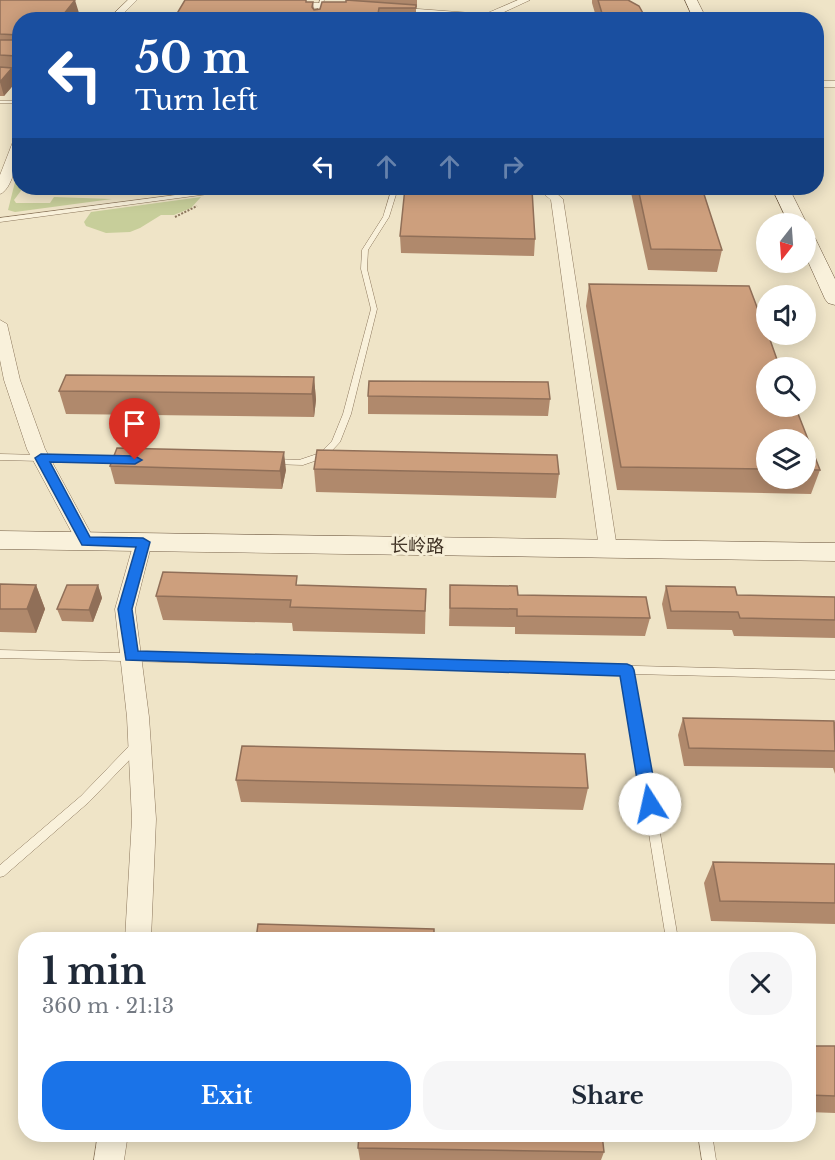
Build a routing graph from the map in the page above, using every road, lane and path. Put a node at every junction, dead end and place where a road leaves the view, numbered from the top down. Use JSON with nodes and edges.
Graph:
{"nodes":[{"id":1,"x":133,"y":0,"type":"edge"},
{"id":2,"x":240,"y":0,"type":"edge"},
{"id":3,"x":526,"y":0,"type":"edge"},
{"id":4,"x":321,"y":3,"type":"edge"},
{"id":5,"x":356,"y":8,"type":"edge"},
{"id":6,"x":379,"y":9,"type":"edge"},
{"id":7,"x":120,"y":12,"type":"edge"},
{"id":8,"x":413,"y":12,"type":"edge"},
{"id":9,"x":496,"y":12,"type":"edge"},
{"id":10,"x":12,"y":159,"type":"edge"},
{"id":11,"x":0,"y":190,"type":"edge"},
{"id":12,"x":186,"y":195,"type":"edge"},
{"id":13,"x":393,"y":195,"type":"edge"},
{"id":14,"x":552,"y":195,"type":"edge"},
{"id":15,"x":784,"y":195,"type":"edge"},
{"id":16,"x":793,"y":213,"type":"edge"},
{"id":17,"x":0,"y":220,"type":"edge"},
{"id":18,"x":816,"y":259,"type":"edge"},
{"id":19,"x":835,"y":299,"type":"edge"},
{"id":20,"x":0,"y":324,"type":"edge"},
{"id":21,"x":0,"y":457,"type":"edge"},
{"id":22,"x":41,"y":458,"type":"junction"},
{"id":23,"x":135,"y":460,"type":"edge"},
{"id":24,"x":265,"y":462,"type":"edge"},
{"id":25,"x":0,"y":540,"type":"edge"},
{"id":26,"x":86,"y":541,"type":"junction"},
{"id":27,"x":143,"y":542,"type":"junction"},
{"id":28,"x":608,"y":548,"type":"junction"},
{"id":29,"x":835,"y":552,"type":"edge"},
{"id":30,"x":0,"y":654,"type":"edge"},
{"id":31,"x":131,"y":656,"type":"junction"},
{"id":32,"x":627,"y":670,"type":"junction"},
{"id":33,"x":835,"y":675,"type":"edge"},
{"id":34,"x":140,"y":743,"type":"junction"},
{"id":35,"x":0,"y":872,"type":"edge"},
{"id":36,"x":138,"y":932,"type":"edge"},
{"id":37,"x":671,"y":932,"type":"edge"},
{"id":38,"x":112,"y":1142,"type":"edge"},
{"id":39,"x":706,"y":1142,"type":"edge"},
{"id":40,"x":109,"y":1160,"type":"edge"},
{"id":41,"x":709,"y":1160,"type":"edge"}],
"edges":[{"from":1,"to":7,"type":"street"},
{"from":2,"to":4,"type":"street"},
{"from":3,"to":9,"type":"street"},
{"from":4,"to":5,"type":"street"},
{"from":6,"to":8,"type":"street"},
{"from":10,"to":11,"type":"street"},
{"from":12,"to":17,"type":"lane"},
{"from":13,"to":24,"type":"lane"},
{"from":14,"to":28,"type":"street"},
{"from":15,"to":16,"type":"street"},
{"from":18,"to":19,"type":"street"},
{"from":20,"to":22,"type":"street"},
{"from":21,"to":22,"type":"lane"},
{"from":22,"to":23,"type":"lane"},
{"from":22,"to":26,"type":"street"},
{"from":25,"to":26,"type":"street","name":"长岭路"},
{"from":26,"to":27,"type":"street","name":"长岭路"},
{"from":27,"to":28,"type":"street","name":"长岭路"},
{"from":27,"to":31,"type":"street"},
{"from":28,"to":29,"type":"street","name":"长岭路"},
{"from":30,"to":31,"type":"lane"},
{"from":31,"to":32,"type":"lane"},
{"from":31,"to":34,"type":"street"},
{"from":32,"to":33,"type":"lane"},
{"from":32,"to":37,"type":"lane"},
{"from":34,"to":35,"type":"lane"},
{"from":34,"to":36,"type":"street"},
{"from":38,"to":40,"type":"street"},
{"from":39,"to":41,"type":"lane"}]}
